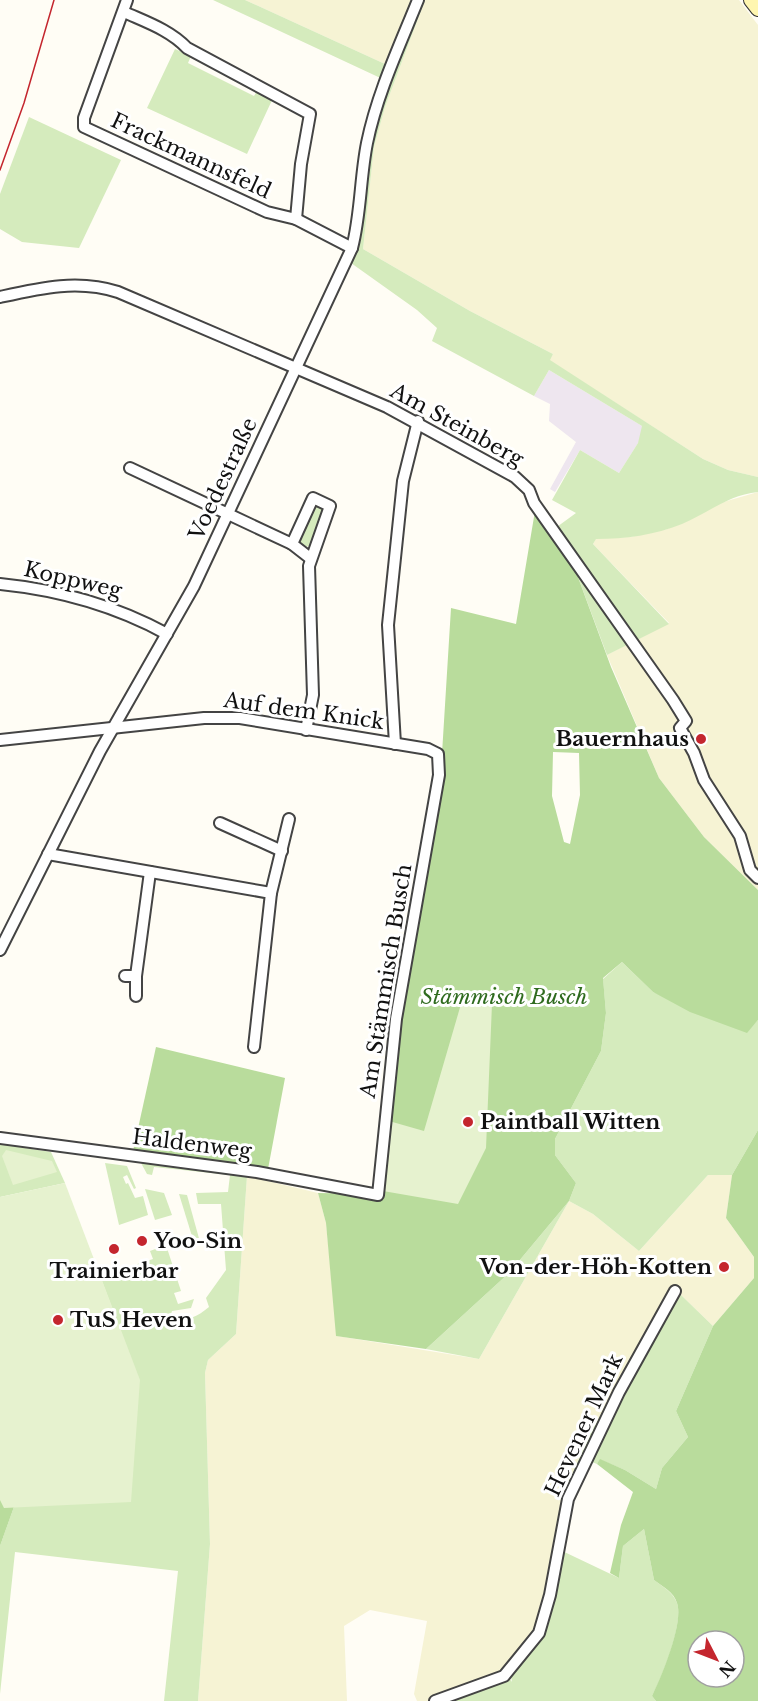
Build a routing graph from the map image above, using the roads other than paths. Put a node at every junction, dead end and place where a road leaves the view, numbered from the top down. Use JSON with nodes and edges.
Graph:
{"nodes":[{"id":1,"x":128,"y":0,"type":"edge"},
{"id":2,"x":418,"y":0,"type":"edge"},
{"id":3,"x":751,"y":0,"type":"edge"},
{"id":4,"x":758,"y":9,"type":"edge"},
{"id":5,"x":124,"y":12,"type":"junction"},
{"id":6,"x":296,"y":219,"type":"junction"},
{"id":7,"x":352,"y":248,"type":"junction"},
{"id":8,"x":0,"y":297,"type":"edge"},
{"id":9,"x":296,"y":369,"type":"junction"},
{"id":10,"x":418,"y":422,"type":"junction"},
{"id":11,"x":130,"y":468,"type":"dead end"},
{"id":12,"x":227,"y":516,"type":"junction"},
{"id":13,"x":292,"y":544,"type":"junction"},
{"id":14,"x":310,"y":558,"type":"junction"},
{"id":15,"x":0,"y":584,"type":"edge"},
{"id":16,"x":167,"y":634,"type":"junction"},
{"id":17,"x":114,"y":726,"type":"junction"},
{"id":18,"x":306,"y":730,"type":"junction"},
{"id":19,"x":0,"y":740,"type":"edge"},
{"id":20,"x":395,"y":744,"type":"junction"},
{"id":21,"x":439,"y":775,"type":"joint"},
{"id":22,"x":289,"y":819,"type":"dead end"},
{"id":23,"x":220,"y":823,"type":"dead end"},
{"id":24,"x":282,"y":851,"type":"junction"},
{"id":25,"x":48,"y":854,"type":"junction"},
{"id":26,"x":150,"y":872,"type":"junction"},
{"id":27,"x":758,"y":878,"type":"edge"},
{"id":28,"x":271,"y":893,"type":"junction"},
{"id":29,"x":0,"y":950,"type":"edge"},
{"id":30,"x":136,"y":996,"type":"dead end"},
{"id":31,"x":254,"y":1047,"type":"dead end"},
{"id":32,"x":0,"y":1138,"type":"edge"},
{"id":33,"x":378,"y":1195,"type":"joint"},
{"id":34,"x":675,"y":1291,"type":"dead end"},
{"id":35,"x":435,"y":1701,"type":"edge"}],
"edges":[{"from":1,"to":5,"type":"street","name":"Frackmannsfeld"},
{"from":2,"to":7,"type":"street","name":"Voedestraße"},
{"from":3,"to":4,"type":"street"},
{"from":5,"to":6,"type":"street","name":"Frackmannsfeld"},
{"from":5,"to":6,"type":"street","name":"Frackmannsfeld"},
{"from":6,"to":7,"type":"street","name":"Frackmannsfeld"},
{"from":7,"to":9,"type":"street","name":"Voedestraße"},
{"from":8,"to":9,"type":"street","name":"Am Steinberg"},
{"from":9,"to":10,"type":"street","name":"Am Steinberg"},
{"from":9,"to":12,"type":"street","name":"Voedestraße"},
{"from":10,"to":20,"type":"street"},
{"from":10,"to":27,"type":"street","name":"Am Steinberg"},
{"from":11,"to":12,"type":"street"},
{"from":12,"to":13,"type":"street"},
{"from":12,"to":16,"type":"street","name":"Voedestraße"},
{"from":13,"to":14,"type":"street"},
{"from":13,"to":14,"type":"street"},
{"from":14,"to":18,"type":"street"},
{"from":15,"to":16,"type":"street","name":"Koppweg"},
{"from":16,"to":17,"type":"street","name":"Voedestraße"},
{"from":17,"to":18,"type":"street","name":"Auf dem Knick"},
{"from":17,"to":19,"type":"street","name":"Auf dem Knick"},
{"from":17,"to":25,"type":"street","name":"Voedestraße"},
{"from":18,"to":20,"type":"street","name":"Auf dem Knick"},
{"from":20,"to":21,"type":"street","name":"Auf dem Knick"},
{"from":21,"to":33,"type":"street","name":"Am Stämmisch Busch"},
{"from":22,"to":24,"type":"street"},
{"from":23,"to":24,"type":"street"},
{"from":24,"to":28,"type":"street"},
{"from":25,"to":26,"type":"street"},
{"from":25,"to":29,"type":"street","name":"Voedestraße"},
{"from":26,"to":28,"type":"street"},
{"from":26,"to":30,"type":"street"},
{"from":28,"to":31,"type":"street"},
{"from":32,"to":33,"type":"street","name":"Haldenweg"},
{"from":34,"to":35,"type":"street","name":"Hevener Mark"}]}
